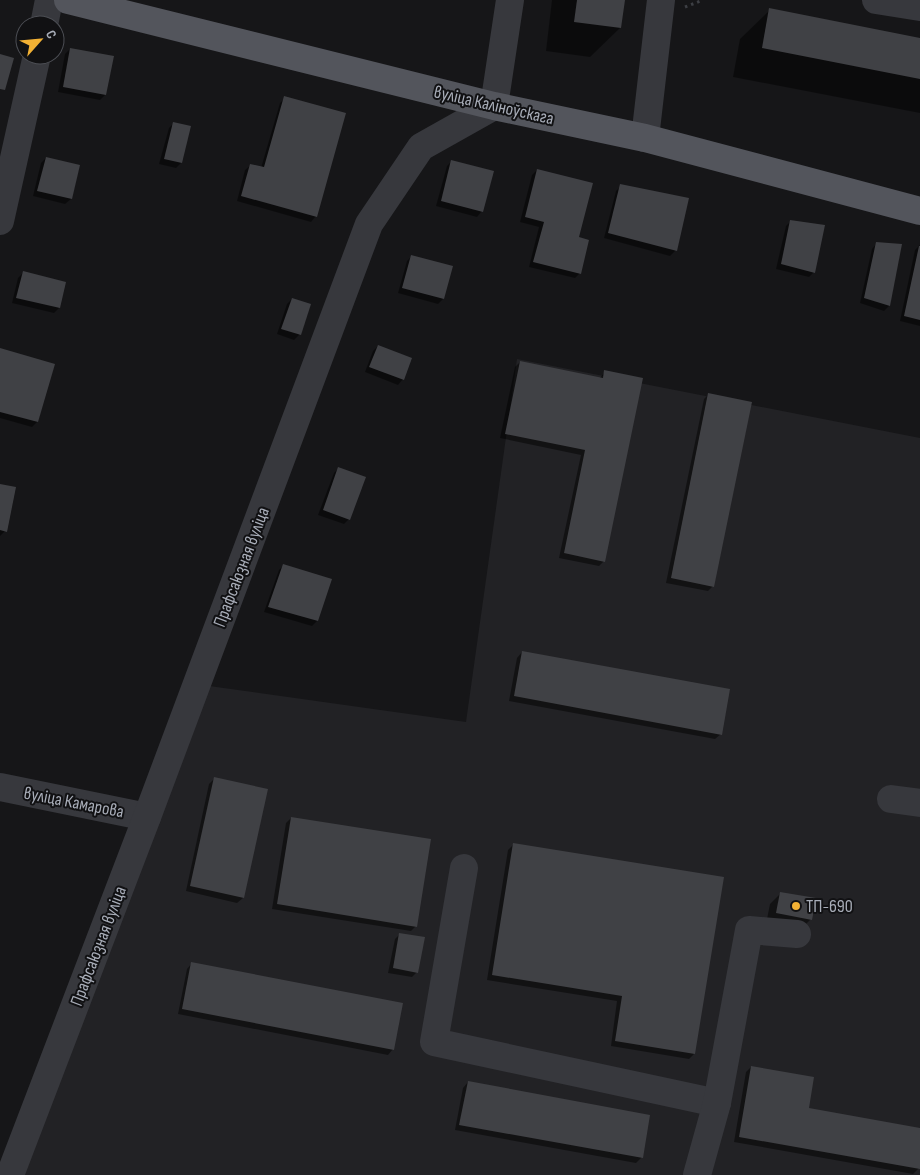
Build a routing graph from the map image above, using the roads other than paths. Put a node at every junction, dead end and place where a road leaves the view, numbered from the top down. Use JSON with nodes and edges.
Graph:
{"nodes":[{"id":1,"x":49,"y":0,"type":"edge"},
{"id":2,"x":68,"y":0,"type":"edge"},
{"id":3,"x":510,"y":0,"type":"edge"},
{"id":4,"x":662,"y":0,"type":"edge"},
{"id":5,"x":876,"y":0,"type":"edge"},
{"id":6,"x":920,"y":7,"type":"edge"},
{"id":7,"x":46,"y":15,"type":"edge"},
{"id":8,"x":35,"y":65,"type":"edge"},
{"id":9,"x":494,"y":106,"type":"junction"},
{"id":10,"x":645,"y":138,"type":"junction"},
{"id":11,"x":920,"y":211,"type":"edge"},
{"id":12,"x":0,"y":221,"type":"edge"},
{"id":13,"x":0,"y":787,"type":"edge"},
{"id":14,"x":891,"y":799,"type":"dead end"},
{"id":15,"x":920,"y":803,"type":"edge"},
{"id":16,"x":147,"y":817,"type":"junction"},
{"id":17,"x":464,"y":868,"type":"dead end"},
{"id":18,"x":797,"y":934,"type":"dead end"},
{"id":19,"x":717,"y":1103,"type":"junction"},
{"id":20,"x":10,"y":1175,"type":"edge"},
{"id":21,"x":697,"y":1175,"type":"edge"}],
"edges":[{"from":1,"to":7,"type":"street"},
{"from":2,"to":9,"type":"main road","name":"вуліца Каліноўскага"},
{"from":3,"to":9,"type":"street"},
{"from":4,"to":10,"type":"street"},
{"from":5,"to":6,"type":"street"},
{"from":8,"to":12,"type":"street"},
{"from":9,"to":10,"type":"main road","name":"вуліца Каліноўскага"},
{"from":9,"to":16,"type":"street","name":"Прафсаюзная вуліца"},
{"from":10,"to":11,"type":"main road","name":"вуліца Каліноўскага"},
{"from":13,"to":16,"type":"street","name":"вуліца Камарова"},
{"from":14,"to":15,"type":"street"},
{"from":16,"to":20,"type":"street","name":"Прафсаюзная вуліца"},
{"from":17,"to":19,"type":"street"},
{"from":18,"to":19,"type":"street"},
{"from":19,"to":21,"type":"street"}]}
